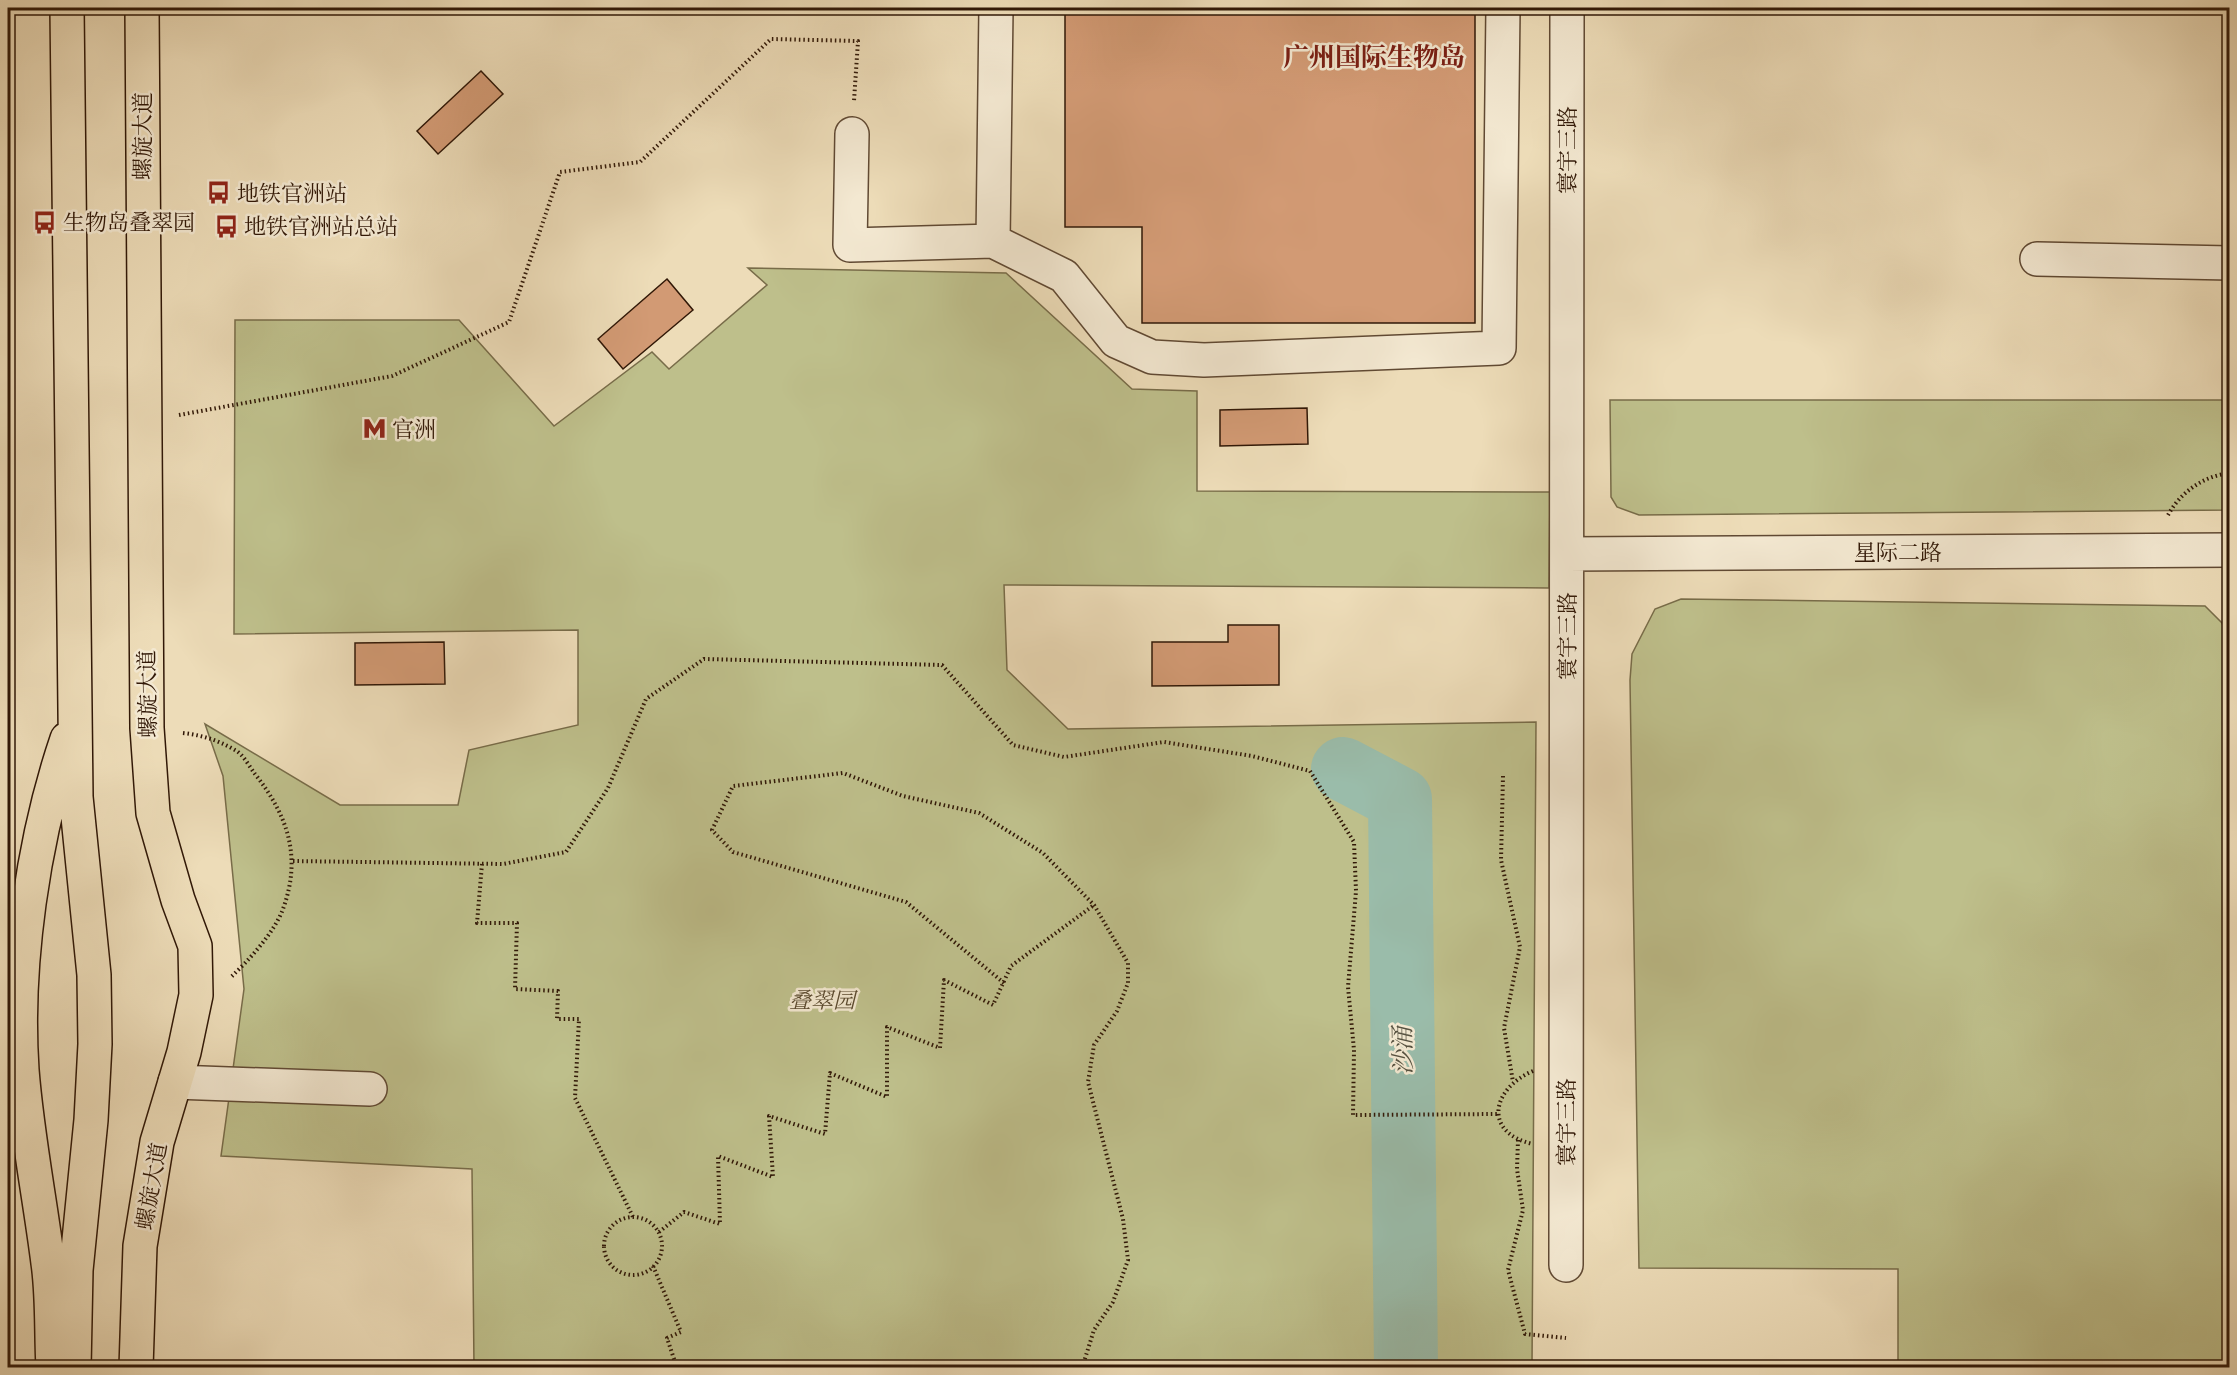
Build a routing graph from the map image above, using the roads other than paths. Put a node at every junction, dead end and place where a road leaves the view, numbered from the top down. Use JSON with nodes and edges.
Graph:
{"nodes":[{"id":1,"x":67,"y":8,"type":"edge"},
{"id":2,"x":142,"y":8,"type":"edge"},
{"id":3,"x":996,"y":8,"type":"edge"},
{"id":4,"x":1503,"y":8,"type":"edge"},
{"id":5,"x":1567,"y":8,"type":"edge"},
{"id":6,"x":852,"y":134,"type":"road end"},
{"id":7,"x":993,"y":241,"type":"junction"},
{"id":8,"x":2037,"y":259,"type":"dead end"},
{"id":9,"x":2229,"y":263,"type":"edge"},
{"id":10,"x":2229,"y":550,"type":"edge"},
{"id":11,"x":1567,"y":554,"type":"junction"},
{"id":12,"x":74,"y":718,"type":"junction"},
{"id":13,"x":175,"y":1082,"type":"junction"},
{"id":14,"x":370,"y":1089,"type":"dead end"},
{"id":15,"x":1566,"y":1264,"type":"dead end"},
{"id":16,"x":52,"y":1368,"type":"edge"},
{"id":17,"x":74,"y":1368,"type":"edge"},
{"id":18,"x":136,"y":1368,"type":"edge"}],
"edges":[{"from":1,"to":12,"type":"main road"},
{"from":2,"to":13,"type":"main road","name":"螺旋大道"},
{"from":3,"to":7,"type":"street"},
{"from":4,"to":7,"type":"street"},
{"from":5,"to":11,"type":"street","name":"寰宇三路"},
{"from":6,"to":7,"type":"street"},
{"from":8,"to":9,"type":"street"},
{"from":10,"to":11,"type":"street","name":"星际二路"},
{"from":11,"to":15,"type":"street","name":"寰宇三路"},
{"from":12,"to":16,"type":"main road"},
{"from":12,"to":17,"type":"main road"},
{"from":13,"to":14,"type":"street"},
{"from":13,"to":18,"type":"main road","name":"螺旋大道"}]}
